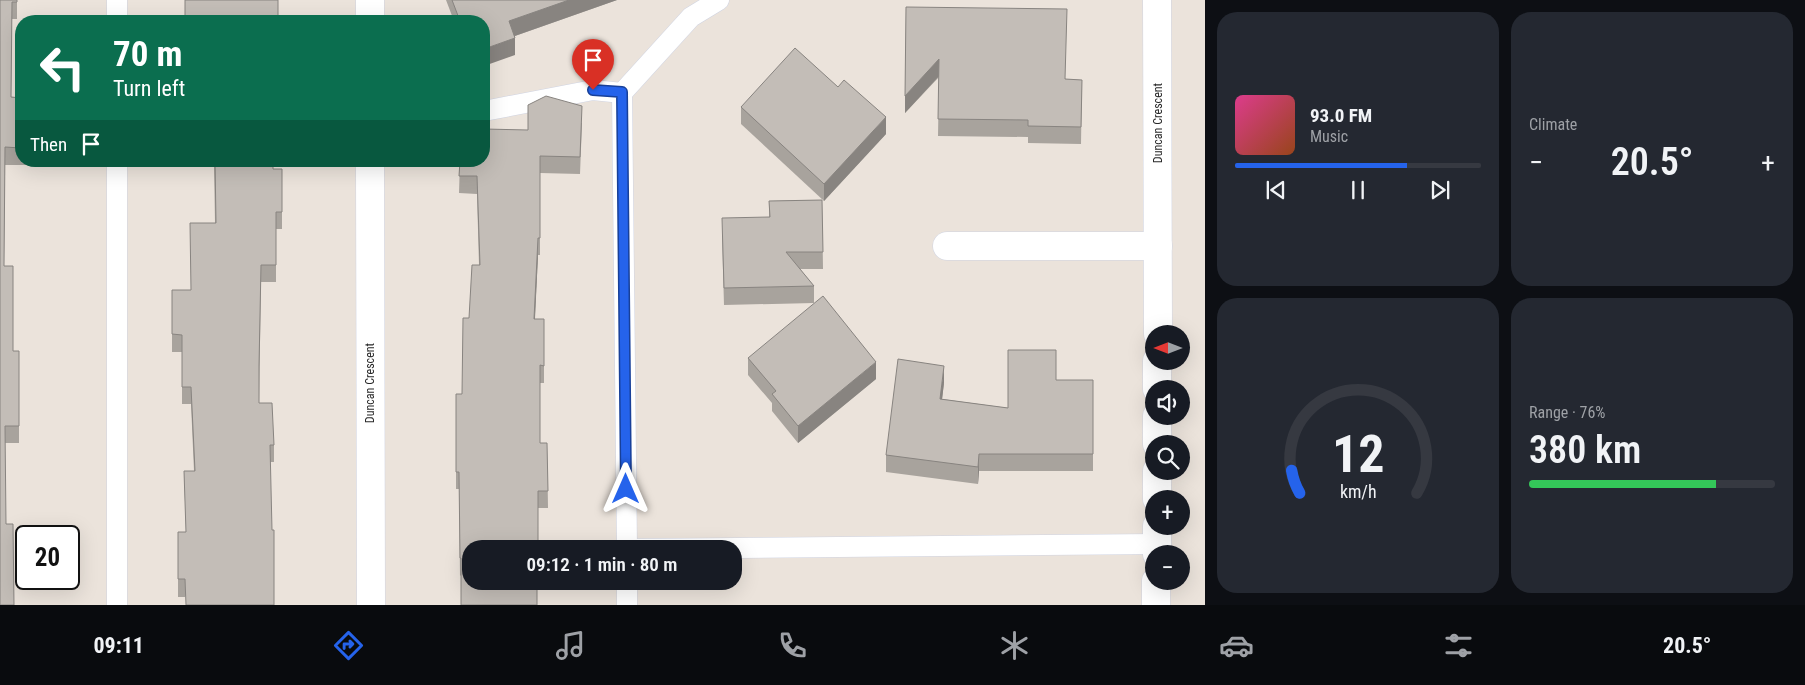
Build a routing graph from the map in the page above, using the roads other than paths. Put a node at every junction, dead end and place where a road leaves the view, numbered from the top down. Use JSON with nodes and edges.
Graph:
{"nodes":[{"id":1,"x":117,"y":0,"type":"edge"},
{"id":2,"x":370,"y":0,"type":"edge"},
{"id":3,"x":719,"y":0,"type":"edge"},
{"id":4,"x":1157,"y":0,"type":"edge"},
{"id":5,"x":117,"y":15,"type":"edge"},
{"id":6,"x":370,"y":15,"type":"edge"},
{"id":7,"x":622,"y":92,"type":"junction"},
{"id":8,"x":490,"y":110,"type":"edge"},
{"id":9,"x":117,"y":167,"type":"edge"},
{"id":10,"x":370,"y":167,"type":"edge"},
{"id":11,"x":947,"y":246,"type":"dead end"},
{"id":12,"x":1158,"y":246,"type":"junction"},
{"id":13,"x":1158,"y":325,"type":"edge"},
{"id":14,"x":627,"y":540,"type":"edge"},
{"id":15,"x":1157,"y":541,"type":"edge"},
{"id":16,"x":742,"y":547,"type":"edge"},
{"id":17,"x":627,"y":590,"type":"edge"},
{"id":18,"x":1156,"y":590,"type":"edge"},
{"id":19,"x":117,"y":605,"type":"edge"},
{"id":20,"x":371,"y":605,"type":"edge"},
{"id":21,"x":627,"y":605,"type":"edge"},
{"id":22,"x":1156,"y":605,"type":"edge"}],
"edges":[{"from":1,"to":5,"type":"lane"},
{"from":2,"to":6,"type":"street"},
{"from":3,"to":7,"type":"lane"},
{"from":4,"to":12,"type":"street","name":"Duncan Crescent"},
{"from":7,"to":8,"type":"lane"},
{"from":7,"to":14,"type":"lane"},
{"from":9,"to":19,"type":"lane"},
{"from":10,"to":20,"type":"street","name":"Duncan Crescent"},
{"from":11,"to":12,"type":"street"},
{"from":12,"to":13,"type":"street","name":"Duncan Crescent"},
{"from":15,"to":16,"type":"lane"},
{"from":17,"to":21,"type":"lane"},
{"from":18,"to":22,"type":"street"}]}
